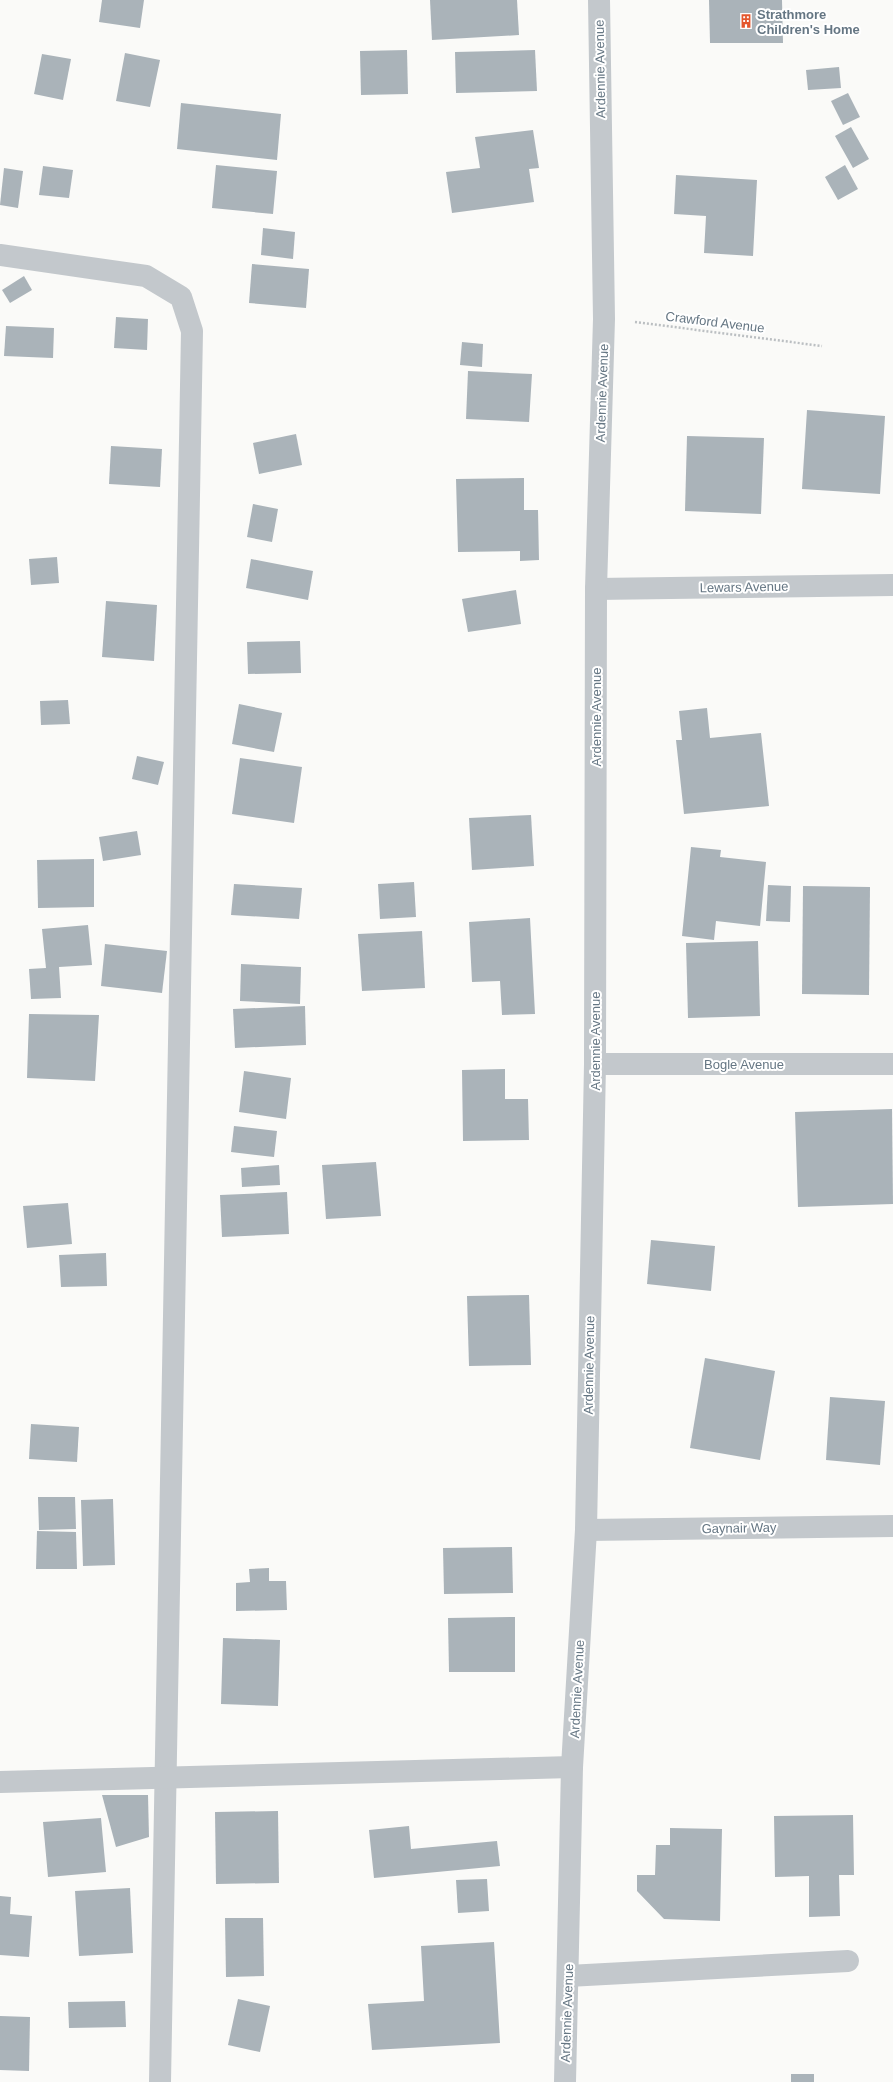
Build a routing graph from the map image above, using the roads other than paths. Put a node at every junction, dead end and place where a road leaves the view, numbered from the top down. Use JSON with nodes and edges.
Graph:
{"nodes":[{"id":1,"x":599,"y":0,"type":"edge"},
{"id":2,"x":0,"y":255,"type":"edge"},
{"id":3,"x":893,"y":585,"type":"edge"},
{"id":4,"x":596,"y":589,"type":"junction"},
{"id":5,"x":595,"y":1064,"type":"junction"},
{"id":6,"x":893,"y":1064,"type":"edge"},
{"id":7,"x":893,"y":1526,"type":"edge"},
{"id":8,"x":586,"y":1530,"type":"junction"},
{"id":9,"x":572,"y":1767,"type":"junction"},
{"id":10,"x":166,"y":1779,"type":"junction"},
{"id":11,"x":0,"y":1782,"type":"edge"},
{"id":12,"x":848,"y":1962,"type":"dead end"},
{"id":13,"x":568,"y":1976,"type":"junction"},
{"id":14,"x":160,"y":2082,"type":"edge"},
{"id":15,"x":565,"y":2082,"type":"edge"}],
"edges":[{"from":1,"to":4,"type":"street","name":"Ardennie Avenue"},
{"from":2,"to":10,"type":"street"},
{"from":3,"to":4,"type":"street","name":"Lewars Avenue"},
{"from":4,"to":5,"type":"street","name":"Ardennie Avenue"},
{"from":5,"to":6,"type":"street","name":"Bogle Avenue"},
{"from":5,"to":8,"type":"street","name":"Ardennie Avenue"},
{"from":7,"to":8,"type":"street","name":"Gaynair Way"},
{"from":8,"to":9,"type":"street","name":"Ardennie Avenue"},
{"from":9,"to":10,"type":"street"},
{"from":9,"to":13,"type":"street","name":"Ardennie Avenue"},
{"from":10,"to":11,"type":"street"},
{"from":10,"to":14,"type":"street"},
{"from":12,"to":13,"type":"street"},
{"from":13,"to":15,"type":"street","name":"Ardennie Avenue"}]}
